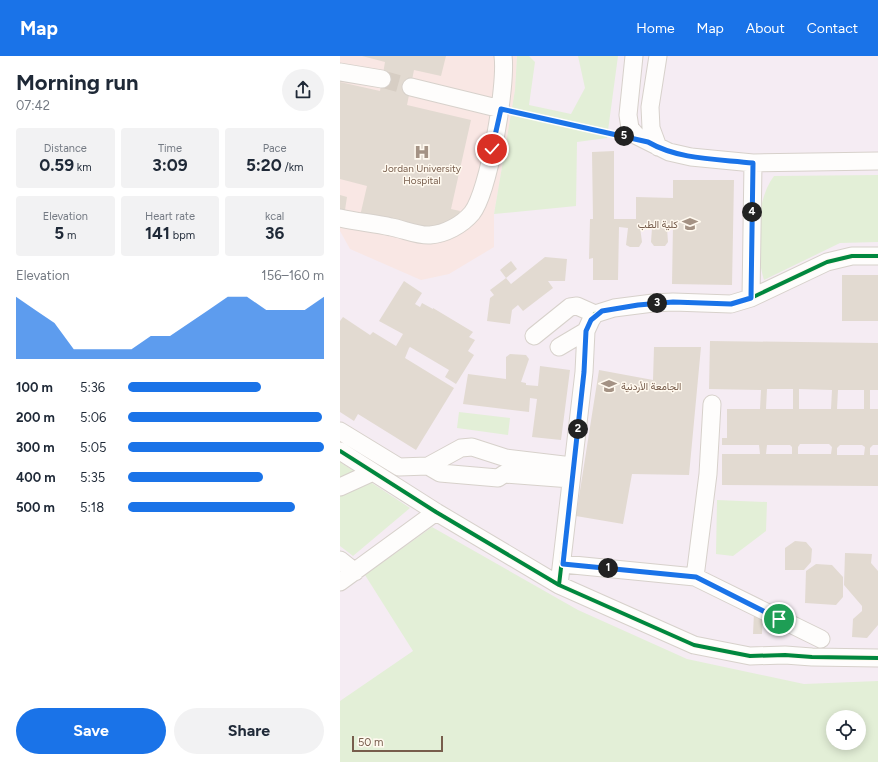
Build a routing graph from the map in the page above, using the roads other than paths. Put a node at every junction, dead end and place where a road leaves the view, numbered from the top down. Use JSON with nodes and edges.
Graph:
{"nodes":[{"id":1,"x":503,"y":56,"type":"edge"},
{"id":2,"x":634,"y":56,"type":"edge"},
{"id":3,"x":648,"y":56,"type":"edge"},
{"id":4,"x":658,"y":56,"type":"edge"},
{"id":5,"x":340,"y":72,"type":"edge"},
{"id":6,"x":382,"y":79,"type":"tunnel mouth"},
{"id":7,"x":411,"y":87,"type":"tunnel mouth"},
{"id":8,"x":501,"y":109,"type":"junction"},
{"id":9,"x":653,"y":144,"type":"junction"},
{"id":10,"x":878,"y":161,"type":"edge"},
{"id":11,"x":753,"y":163,"type":"junction"},
{"id":12,"x":340,"y":218,"type":"edge"},
{"id":13,"x":878,"y":256,"type":"edge"},
{"id":14,"x":751,"y":298,"type":"junction"},
{"id":15,"x":595,"y":314,"type":"junction"},
{"id":16,"x":586,"y":331,"type":"junction"},
{"id":17,"x":534,"y":336,"type":"dead end"},
{"id":18,"x":559,"y":347,"type":"dead end"},
{"id":19,"x":712,"y":404,"type":"dead end"},
{"id":20,"x":340,"y":431,"type":"edge"},
{"id":21,"x":340,"y":451,"type":"edge"},
{"id":22,"x":428,"y":466,"type":"junction"},
{"id":23,"x":505,"y":466,"type":"junction"},
{"id":24,"x":373,"y":472,"type":"junction"},
{"id":25,"x":572,"y":473,"type":"junction"},
{"id":26,"x":340,"y":487,"type":"edge"},
{"id":27,"x":436,"y":512,"type":"junction"},
{"id":28,"x":340,"y":560,"type":"edge"},
{"id":29,"x":563,"y":564,"type":"junction"},
{"id":30,"x":355,"y":572,"type":"junction"},
{"id":31,"x":696,"y":577,"type":"junction"},
{"id":32,"x":340,"y":582,"type":"edge"},
{"id":33,"x":559,"y":586,"type":"junction"},
{"id":34,"x":821,"y":639,"type":"dead end"},
{"id":35,"x":878,"y":658,"type":"edge"}],
"edges":[{"from":1,"to":8,"type":"street"},
{"from":2,"to":9,"type":"street"},
{"from":3,"to":9,"type":"street"},
{"from":4,"to":9,"type":"street"},
{"from":5,"to":6,"type":"street"},
{"from":7,"to":8,"type":"street"},
{"from":8,"to":12,"type":"street"},
{"from":9,"to":11,"type":"street"},
{"from":10,"to":11,"type":"street"},
{"from":11,"to":14,"type":"street"},
{"from":13,"to":14,"type":"street"},
{"from":14,"to":15,"type":"street"},
{"from":15,"to":16,"type":"street"},
{"from":15,"to":17,"type":"street"},
{"from":16,"to":18,"type":"street"},
{"from":16,"to":25,"type":"street"},
{"from":19,"to":31,"type":"street"},
{"from":20,"to":22,"type":"street"},
{"from":21,"to":24,"type":"street"},
{"from":22,"to":23,"type":"street"},
{"from":22,"to":23,"type":"street"},
{"from":23,"to":25,"type":"street"},
{"from":24,"to":26,"type":"street"},
{"from":24,"to":27,"type":"street"},
{"from":25,"to":29,"type":"street"},
{"from":27,"to":30,"type":"street"},
{"from":27,"to":33,"type":"street"},
{"from":28,"to":30,"type":"street"},
{"from":29,"to":31,"type":"street"},
{"from":29,"to":33,"type":"street"},
{"from":30,"to":32,"type":"street"},
{"from":31,"to":34,"type":"street"},
{"from":33,"to":35,"type":"street"}]}
